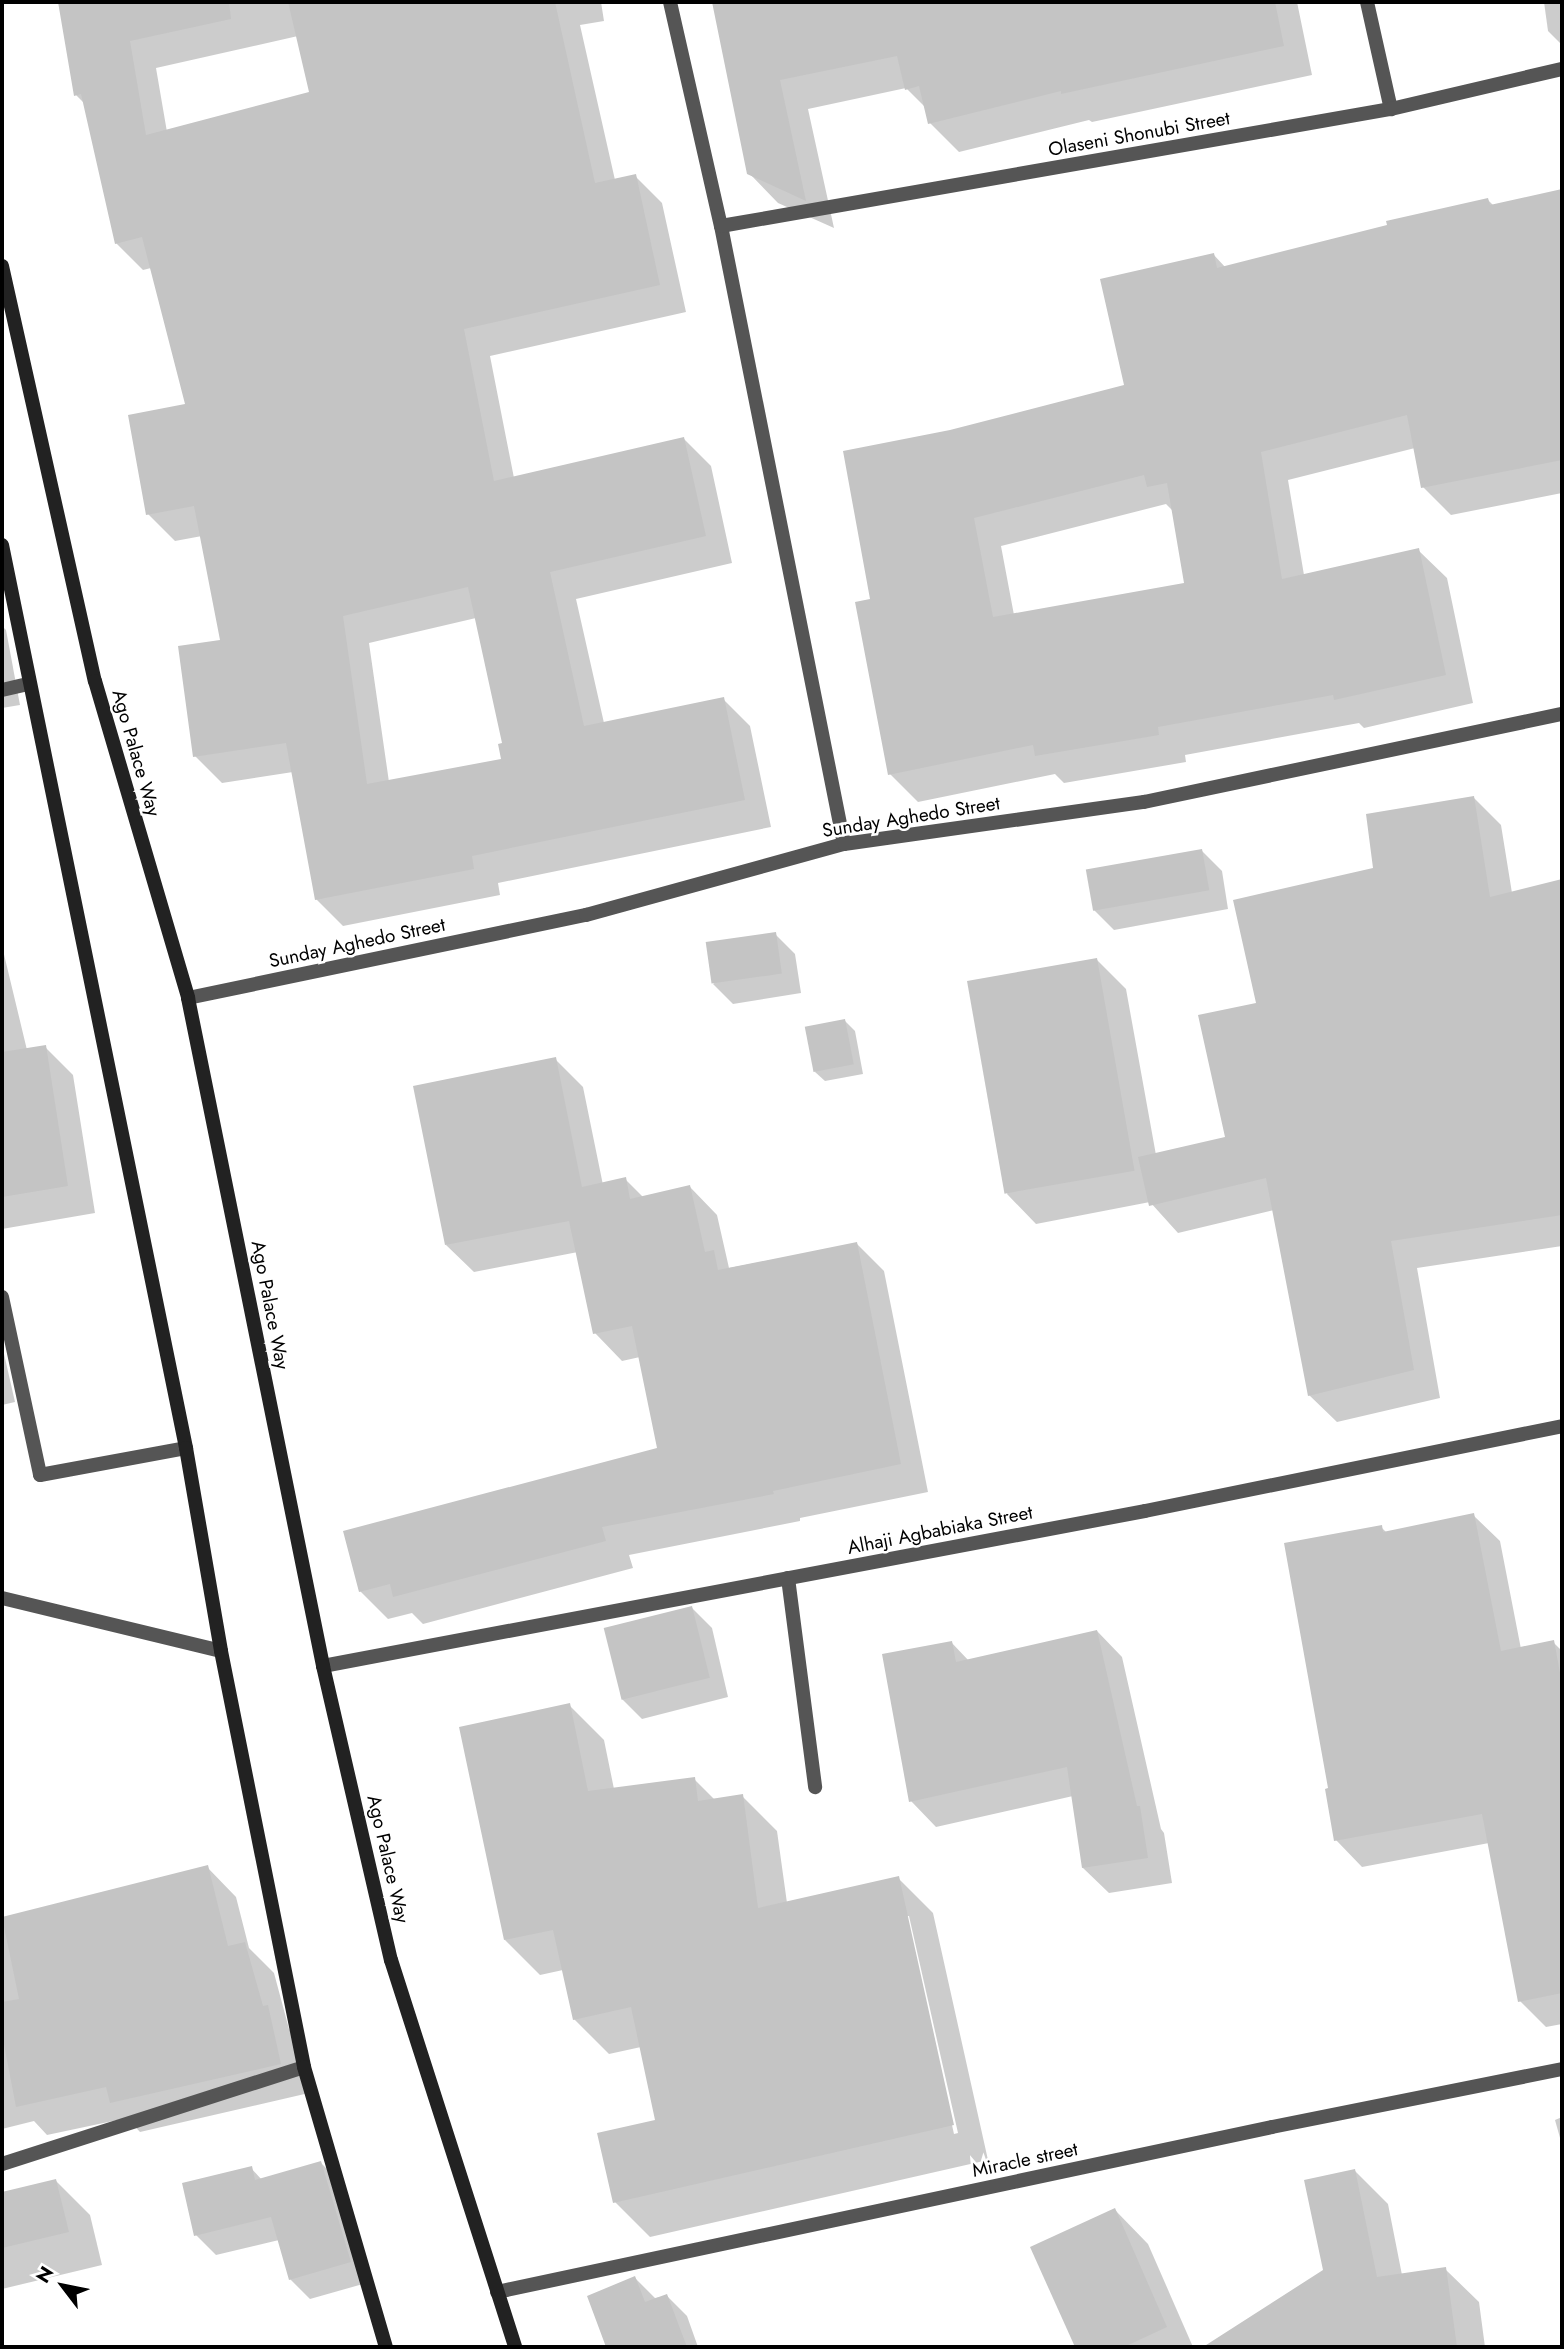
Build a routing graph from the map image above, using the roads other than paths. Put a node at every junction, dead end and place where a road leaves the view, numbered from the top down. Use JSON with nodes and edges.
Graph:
{"nodes":[{"id":1,"x":670,"y":2,"type":"edge"},
{"id":2,"x":1367,"y":2,"type":"edge"},
{"id":3,"x":1562,"y":69,"type":"edge"},
{"id":4,"x":1391,"y":109,"type":"junction"},
{"id":5,"x":721,"y":226,"type":"junction"},
{"id":6,"x":2,"y":266,"type":"edge"},
{"id":7,"x":2,"y":545,"type":"edge"},
{"id":8,"x":28,"y":684,"type":"junction"},
{"id":9,"x":2,"y":690,"type":"edge"},
{"id":10,"x":1562,"y":714,"type":"edge"},
{"id":11,"x":844,"y":844,"type":"junction"},
{"id":12,"x":188,"y":998,"type":"junction"},
{"id":13,"x":2,"y":1297,"type":"edge"},
{"id":14,"x":1562,"y":1426,"type":"edge"},
{"id":15,"x":186,"y":1448,"type":"junction"},
{"id":16,"x":788,"y":1578,"type":"junction"},
{"id":17,"x":2,"y":1598,"type":"edge"},
{"id":18,"x":220,"y":1651,"type":"junction"},
{"id":19,"x":323,"y":1666,"type":"junction"},
{"id":20,"x":815,"y":1787,"type":"dead end"},
{"id":21,"x":304,"y":2067,"type":"junction"},
{"id":22,"x":1562,"y":2069,"type":"edge"},
{"id":23,"x":2,"y":2164,"type":"edge"},
{"id":24,"x":497,"y":2292,"type":"junction"},
{"id":25,"x":386,"y":2347,"type":"edge"},
{"id":26,"x":514,"y":2347,"type":"edge"}],
"edges":[{"from":1,"to":5,"type":"street"},
{"from":2,"to":4,"type":"street"},
{"from":3,"to":4,"type":"street","name":"Olaseni Shonubi Street"},
{"from":4,"to":5,"type":"street","name":"Olaseni Shonubi Street"},
{"from":5,"to":11,"type":"street"},
{"from":6,"to":12,"type":"main road","name":"Ago Palace Way"},
{"from":7,"to":8,"type":"main road"},
{"from":8,"to":9,"type":"street"},
{"from":8,"to":15,"type":"main road"},
{"from":10,"to":11,"type":"street","name":"Sunday Aghedo Street"},
{"from":11,"to":12,"type":"street","name":"Sunday Aghedo Street"},
{"from":12,"to":19,"type":"main road","name":"Ago Palace Way"},
{"from":13,"to":15,"type":"street"},
{"from":14,"to":16,"type":"street","name":"Alhaji Agbabiaka Street"},
{"from":15,"to":18,"type":"main road"},
{"from":16,"to":19,"type":"street","name":"Alhaji Agbabiaka Street"},
{"from":16,"to":20,"type":"street"},
{"from":17,"to":18,"type":"street"},
{"from":18,"to":21,"type":"main road"},
{"from":19,"to":24,"type":"main road","name":"Ago Palace Way"},
{"from":21,"to":23,"type":"street"},
{"from":21,"to":25,"type":"main road"},
{"from":22,"to":24,"type":"street","name":"Miracle street"},
{"from":24,"to":26,"type":"main road","name":"Ago Palace Way"}]}
